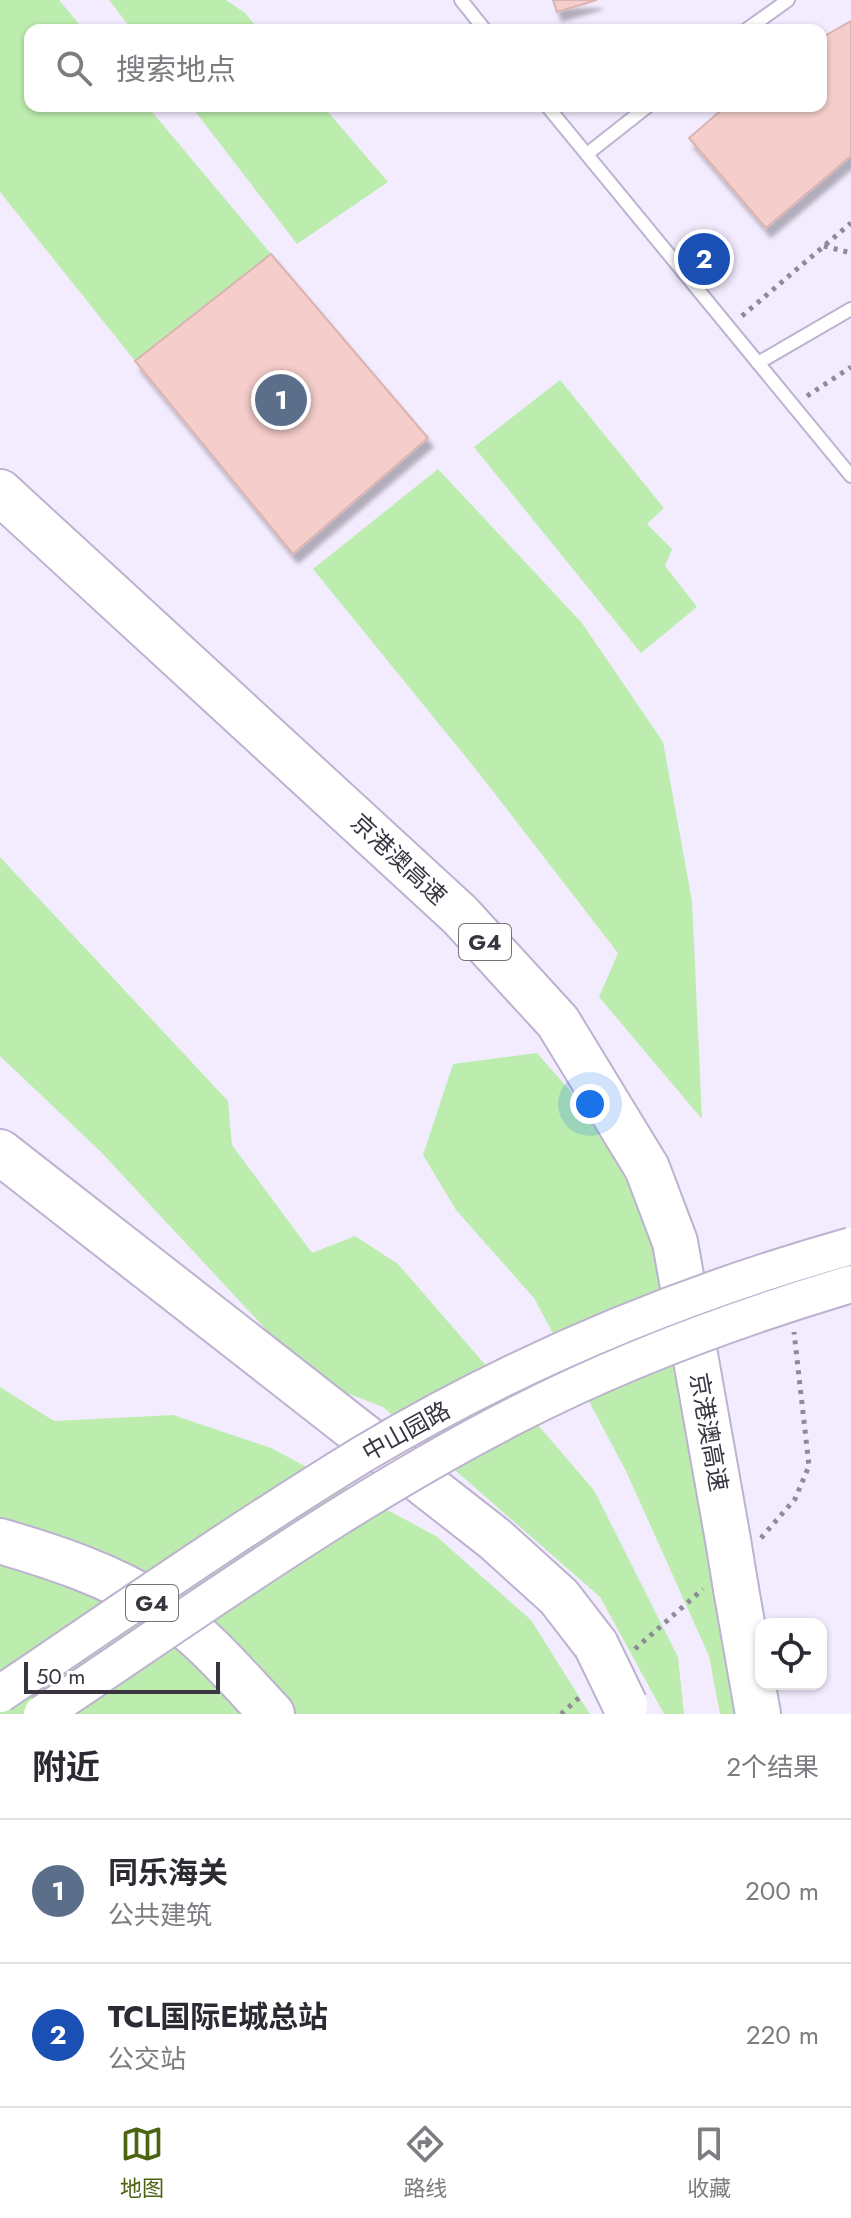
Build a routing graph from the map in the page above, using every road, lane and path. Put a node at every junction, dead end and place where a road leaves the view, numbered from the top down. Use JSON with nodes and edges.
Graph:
{"nodes":[{"id":1,"x":461,"y":0,"type":"edge"},
{"id":2,"x":788,"y":0,"type":"edge"},
{"id":3,"x":480,"y":24,"type":"edge"},
{"id":4,"x":754,"y":24,"type":"edge"},
{"id":5,"x":552,"y":112,"type":"edge"},
{"id":6,"x":640,"y":112,"type":"edge"},
{"id":7,"x":587,"y":154,"type":"junction"},
{"id":8,"x":851,"y":223,"type":"edge"},
{"id":9,"x":823,"y":246,"type":"junction"},
{"id":10,"x":851,"y":253,"type":"edge"},
{"id":11,"x":851,"y":309,"type":"edge"},
{"id":12,"x":729,"y":327,"type":"junction"},
{"id":13,"x":758,"y":363,"type":"junction"},
{"id":14,"x":851,"y":367,"type":"edge"},
{"id":15,"x":792,"y":405,"type":"junction"},
{"id":16,"x":851,"y":476,"type":"edge"},
{"id":17,"x":0,"y":492,"type":"edge"},
{"id":18,"x":0,"y":1152,"type":"edge"},
{"id":19,"x":851,"y":1246,"type":"edge"},
{"id":20,"x":851,"y":1284,"type":"edge"},
{"id":21,"x":0,"y":1541,"type":"edge"},
{"id":22,"x":0,"y":1694,"type":"edge"},
{"id":23,"x":627,"y":1709,"type":"edge"},
{"id":24,"x":42,"y":1714,"type":"edge"},
{"id":25,"x":272,"y":1714,"type":"edge"},
{"id":26,"x":758,"y":1714,"type":"edge"}],
"edges":[{"from":1,"to":3,"type":"lane"},
{"from":2,"to":4,"type":"lane"},
{"from":5,"to":7,"type":"lane"},
{"from":6,"to":7,"type":"lane"},
{"from":7,"to":12,"type":"lane"},
{"from":8,"to":9,"type":"path"},
{"from":9,"to":10,"type":"path"},
{"from":9,"to":12,"type":"path"},
{"from":11,"to":13,"type":"lane"},
{"from":12,"to":13,"type":"lane"},
{"from":13,"to":15,"type":"lane"},
{"from":14,"to":15,"type":"path"},
{"from":15,"to":16,"type":"lane"},
{"from":17,"to":26,"type":"highway","name":"京港澳高速","number":"G4","bridge":true},
{"from":18,"to":23,"type":"highway","bridge":true},
{"from":19,"to":22,"type":"main road","name":"中山园路","bridge":true},
{"from":20,"to":24,"type":"main road","name":"中山园路","bridge":true},
{"from":21,"to":25,"type":"highway","number":"G4"}]}
